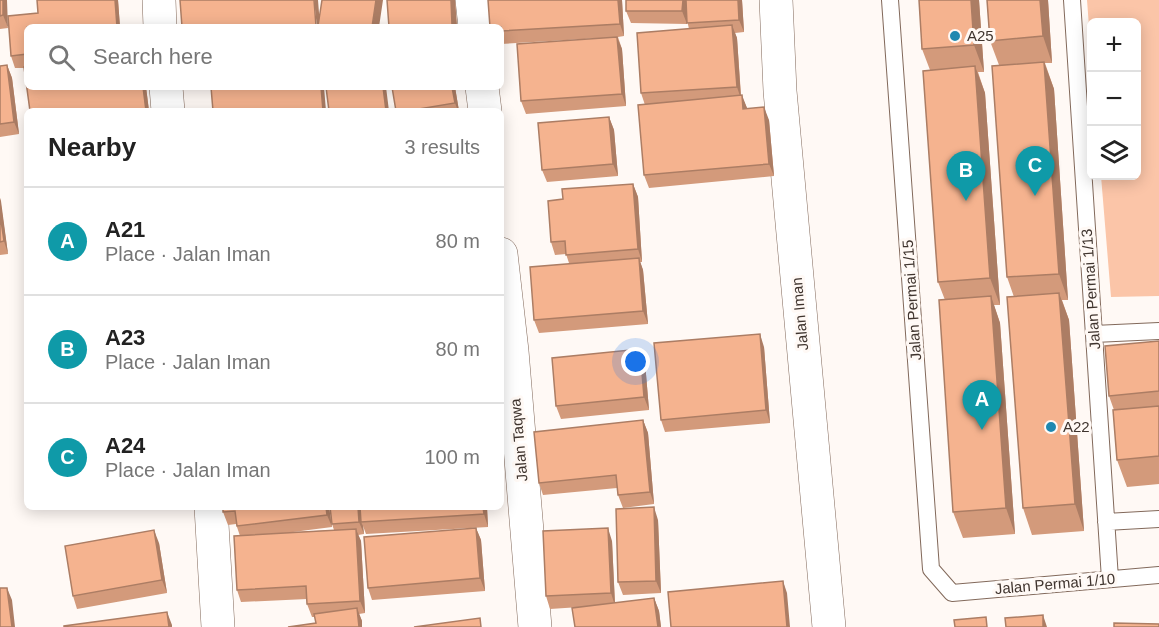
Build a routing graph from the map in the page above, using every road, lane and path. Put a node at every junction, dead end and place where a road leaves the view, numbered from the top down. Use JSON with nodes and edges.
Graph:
{"nodes":[{"id":1,"x":159,"y":0,"type":"edge"},
{"id":2,"x":472,"y":0,"type":"edge"},
{"id":3,"x":776,"y":0,"type":"edge"},
{"id":4,"x":890,"y":0,"type":"edge"},
{"id":5,"x":1072,"y":0,"type":"edge"},
{"id":6,"x":160,"y":24,"type":"edge"},
{"id":7,"x":475,"y":24,"type":"edge"},
{"id":8,"x":166,"y":90,"type":"edge"},
{"id":9,"x":482,"y":90,"type":"edge"},
{"id":10,"x":168,"y":108,"type":"edge"},
{"id":11,"x":485,"y":108,"type":"edge"},
{"id":12,"x":504,"y":281,"type":"edge"},
{"id":13,"x":1159,"y":331,"type":"edge"},
{"id":14,"x":1094,"y":334,"type":"junction"},
{"id":15,"x":211,"y":510,"type":"edge"},
{"id":16,"x":1159,"y":519,"type":"edge"},
{"id":17,"x":1106,"y":522,"type":"junction"},
{"id":18,"x":1159,"y":575,"type":"edge"},
{"id":19,"x":1110,"y":579,"type":"junction"},
{"id":20,"x":952,"y":593,"type":"joint"},
{"id":21,"x":218,"y":627,"type":"edge"},
{"id":22,"x":535,"y":627,"type":"edge"},
{"id":23,"x":829,"y":627,"type":"edge"}],
"edges":[{"from":1,"to":6,"type":"street"},
{"from":2,"to":7,"type":"street"},
{"from":3,"to":23,"type":"street","name":"Jalan Iman"},
{"from":4,"to":20,"type":"lane","name":"Jalan Permai 1/15"},
{"from":5,"to":14,"type":"lane","name":"Jalan Permai 1/13"},
{"from":8,"to":10,"type":"street"},
{"from":9,"to":11,"type":"street"},
{"from":12,"to":22,"type":"street","name":"Jalan Taqwa"},
{"from":13,"to":14,"type":"lane"},
{"from":14,"to":17,"type":"lane","name":"Jalan Permai 1/13"},
{"from":15,"to":21,"type":"street"},
{"from":16,"to":17,"type":"lane"},
{"from":17,"to":19,"type":"lane","name":"Jalan Permai 1/13"},
{"from":18,"to":19,"type":"lane","name":"Jalan Permai 1/10"},
{"from":19,"to":20,"type":"lane","name":"Jalan Permai 1/10"}]}
